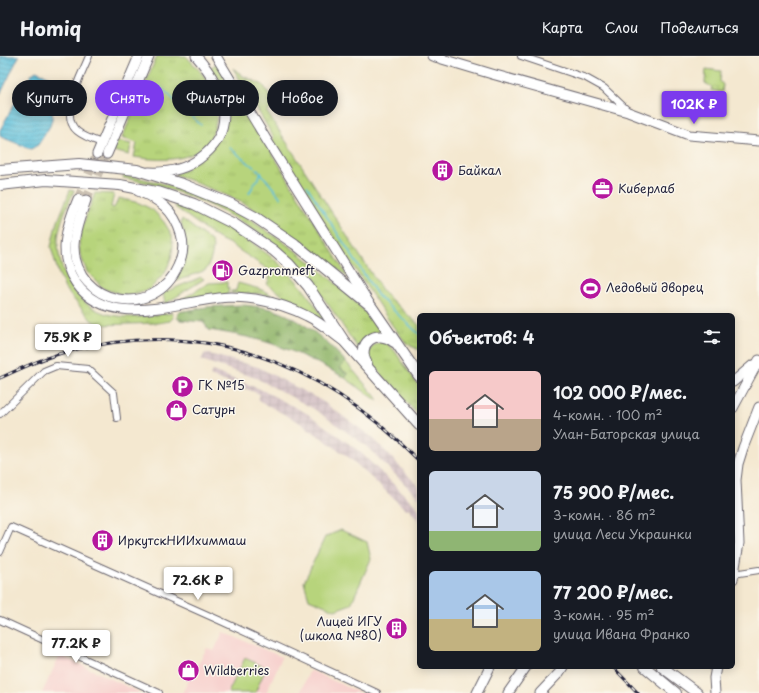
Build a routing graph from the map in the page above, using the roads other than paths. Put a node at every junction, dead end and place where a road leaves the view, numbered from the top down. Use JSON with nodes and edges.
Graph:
{"nodes":[{"id":1,"x":89,"y":56,"type":"edge"},
{"id":2,"x":139,"y":56,"type":"edge"},
{"id":3,"x":149,"y":56,"type":"edge"},
{"id":4,"x":196,"y":56,"type":"edge"},
{"id":5,"x":216,"y":56,"type":"edge"},
{"id":6,"x":432,"y":56,"type":"edge"},
{"id":7,"x":521,"y":56,"type":"edge"},
{"id":8,"x":628,"y":112,"type":"junction"},
{"id":9,"x":759,"y":141,"type":"edge"},
{"id":10,"x":102,"y":143,"type":"junction"},
{"id":11,"x":132,"y":169,"type":"junction"},
{"id":12,"x":0,"y":170,"type":"edge"},
{"id":13,"x":0,"y":185,"type":"edge"},
{"id":14,"x":125,"y":186,"type":"junction"},
{"id":15,"x":371,"y":306,"type":"junction"},
{"id":16,"x":344,"y":341,"type":"junction"},
{"id":17,"x":396,"y":344,"type":"junction"},
{"id":18,"x":759,"y":358,"type":"edge"},
{"id":19,"x":417,"y":373,"type":"edge"},
{"id":20,"x":374,"y":375,"type":"junction"},
{"id":21,"x":735,"y":380,"type":"edge"},
{"id":22,"x":735,"y":404,"type":"edge"},
{"id":23,"x":759,"y":408,"type":"edge"},
{"id":24,"x":0,"y":414,"type":"edge"},
{"id":25,"x":117,"y":418,"type":"dead end"},
{"id":26,"x":417,"y":423,"type":"edge"},
{"id":27,"x":0,"y":552,"type":"edge"},
{"id":28,"x":735,"y":567,"type":"edge"},
{"id":29,"x":759,"y":570,"type":"edge"},
{"id":30,"x":735,"y":576,"type":"edge"},
{"id":31,"x":0,"y":620,"type":"edge"},
{"id":32,"x":489,"y":669,"type":"edge"},
{"id":33,"x":525,"y":669,"type":"edge"},
{"id":34,"x":562,"y":669,"type":"edge"},
{"id":35,"x":648,"y":669,"type":"edge"},
{"id":36,"x":665,"y":669,"type":"edge"},
{"id":37,"x":716,"y":669,"type":"edge"},
{"id":38,"x":159,"y":693,"type":"edge"},
{"id":39,"x":377,"y":693,"type":"edge"},
{"id":40,"x":477,"y":693,"type":"edge"},
{"id":41,"x":508,"y":693,"type":"edge"},
{"id":42,"x":540,"y":693,"type":"edge"},
{"id":43,"x":676,"y":693,"type":"edge"},
{"id":44,"x":697,"y":693,"type":"edge"},
{"id":45,"x":715,"y":693,"type":"edge"}],
"edges":[{"from":1,"to":10,"type":"street"},
{"from":2,"to":10,"type":"main road"},
{"from":3,"to":10,"type":"main road"},
{"from":4,"to":11,"type":"main road"},
{"from":5,"to":15,"type":"main road"},
{"from":6,"to":8,"type":"main road"},
{"from":7,"to":8,"type":"street"},
{"from":8,"to":9,"type":"main road"},
{"from":11,"to":12,"type":"main road","bridge":true},
{"from":11,"to":15,"type":"main road"},
{"from":13,"to":14,"type":"main road","bridge":true},
{"from":14,"to":16,"type":"main road"},
{"from":14,"to":16,"type":"main road"},
{"from":15,"to":17,"type":"main road"},
{"from":16,"to":20,"type":"main road"},
{"from":17,"to":19,"type":"main road"},
{"from":17,"to":20,"type":"main road"},
{"from":18,"to":21,"type":"main road"},
{"from":18,"to":22,"type":"main road"},
{"from":20,"to":26,"type":"main road"},
{"from":23,"to":28,"type":"main road"},
{"from":24,"to":25,"type":"street"},
{"from":27,"to":39,"type":"street"},
{"from":29,"to":30,"type":"street"},
{"from":31,"to":38,"type":"street"},
{"from":32,"to":40,"type":"main road"},
{"from":33,"to":41,"type":"main road"},
{"from":34,"to":42,"type":"main road"},
{"from":35,"to":43,"type":"main road"},
{"from":36,"to":44,"type":"main road"},
{"from":37,"to":45,"type":"main road"}]}
